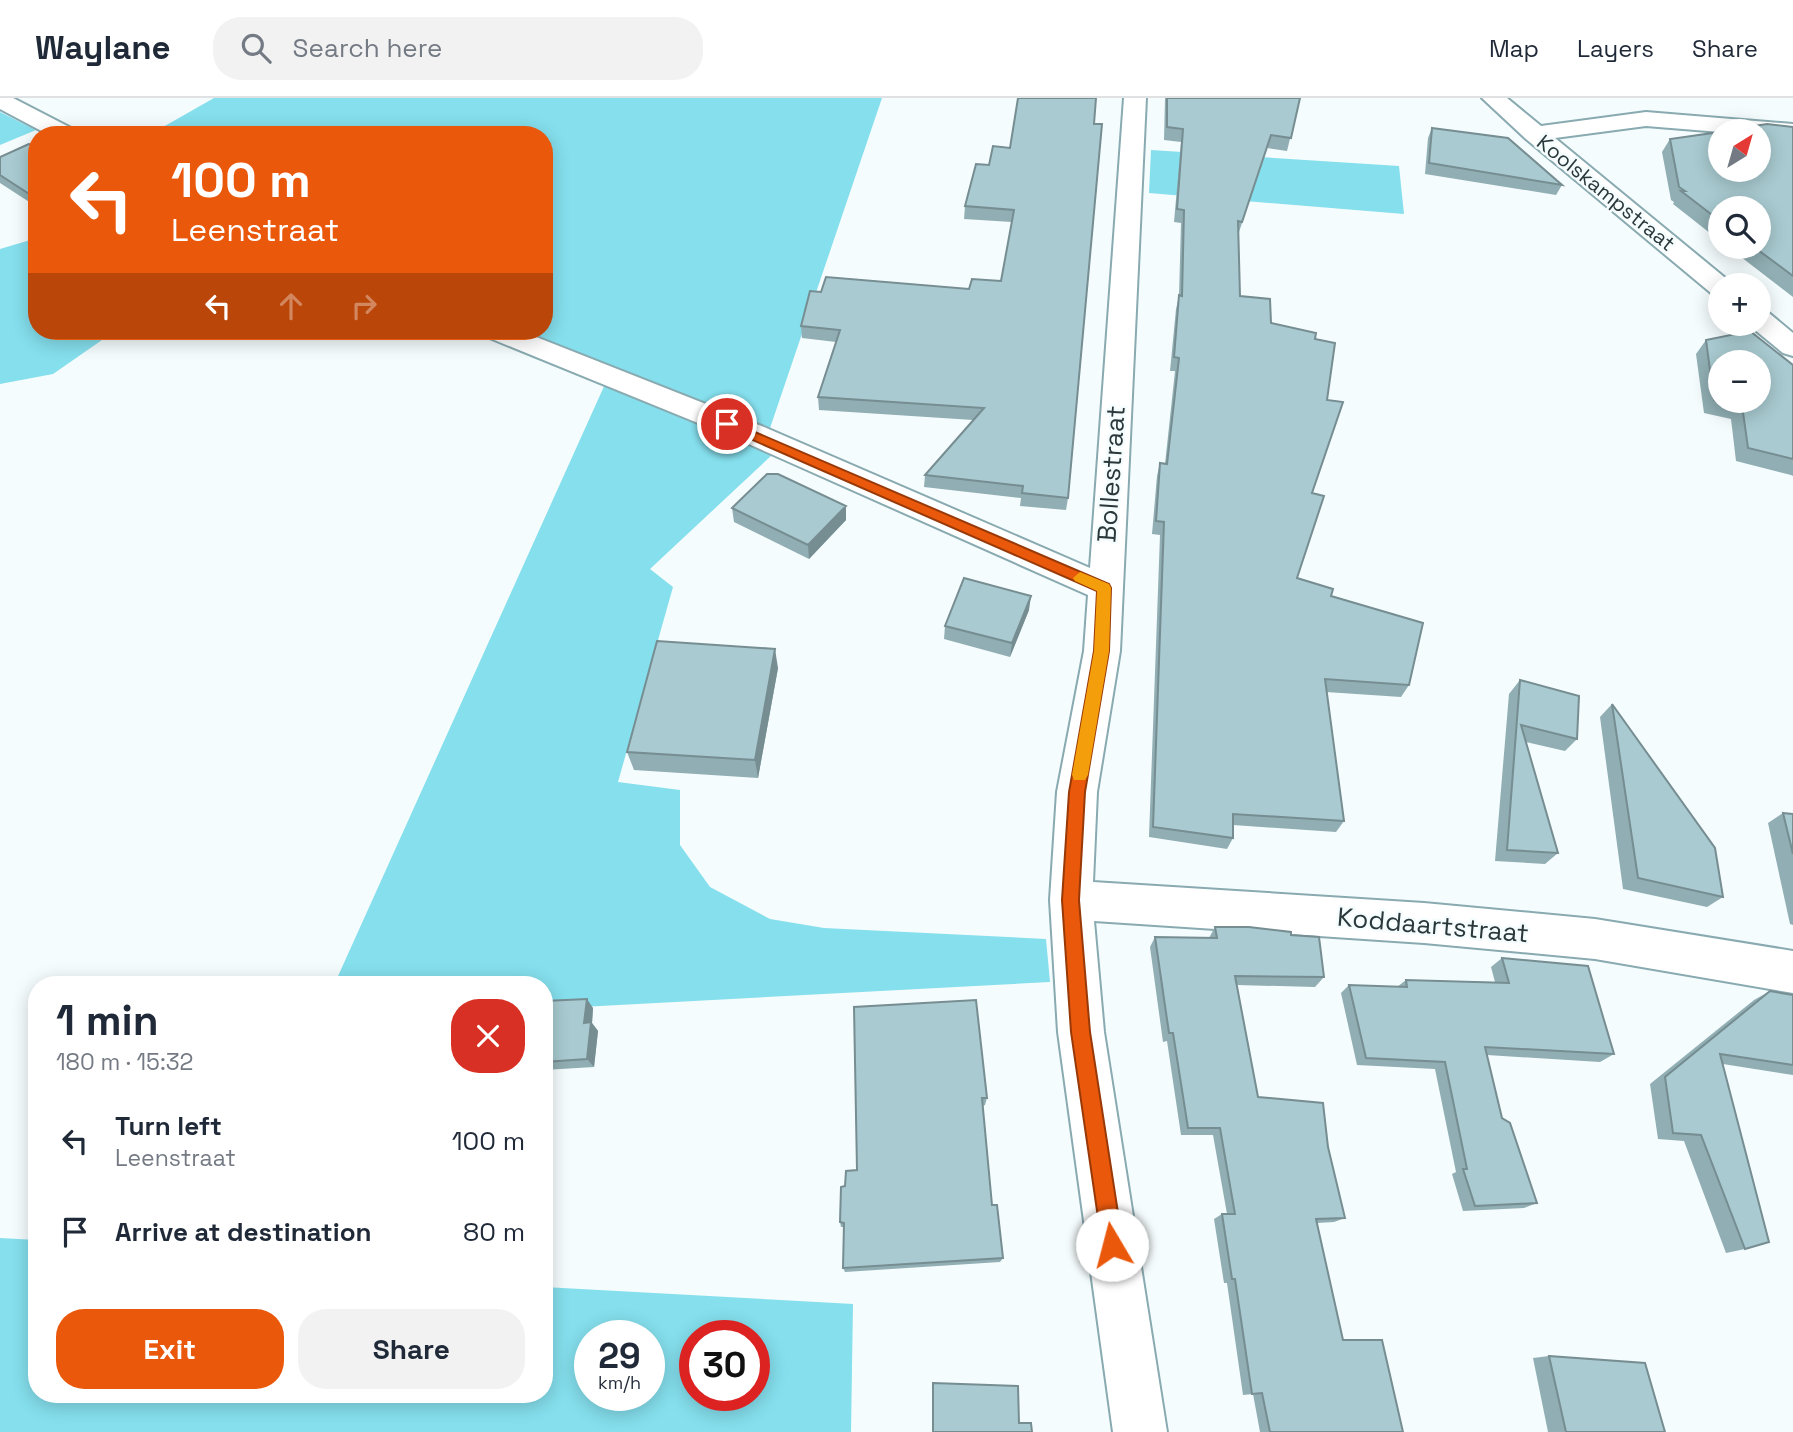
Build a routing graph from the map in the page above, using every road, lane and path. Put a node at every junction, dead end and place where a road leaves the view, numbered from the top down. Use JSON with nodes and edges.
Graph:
{"nodes":[{"id":1,"x":1135,"y":98,"type":"edge"},
{"id":2,"x":1493,"y":98,"type":"edge"},
{"id":3,"x":0,"y":100,"type":"edge"},
{"id":4,"x":50,"y":126,"type":"edge"},
{"id":5,"x":1793,"y":131,"type":"edge"},
{"id":6,"x":1534,"y":134,"type":"junction"},
{"id":7,"x":1708,"y":277,"type":"edge"},
{"id":8,"x":1771,"y":329,"type":"edge"},
{"id":9,"x":519,"y":340,"type":"edge"},
{"id":10,"x":1793,"y":347,"type":"edge"},
{"id":11,"x":1104,"y":588,"type":"junction"},
{"id":12,"x":1071,"y":900,"type":"junction"},
{"id":13,"x":1793,"y":972,"type":"edge"},
{"id":14,"x":1140,"y":1432,"type":"edge"}],
"edges":[{"from":1,"to":11,"type":"street","name":"Bollestraat"},
{"from":2,"to":6,"type":"street","name":"Koolskampstraat"},
{"from":3,"to":4,"type":"street"},
{"from":5,"to":6,"type":"street"},
{"from":6,"to":7,"type":"street","name":"Koolskampstraat"},
{"from":8,"to":10,"type":"street"},
{"from":9,"to":11,"type":"street"},
{"from":11,"to":12,"type":"street","name":"Bollestraat"},
{"from":12,"to":13,"type":"street","name":"Koddaartstraat"},
{"from":12,"to":14,"type":"street","name":"Bollestraat"}]}
